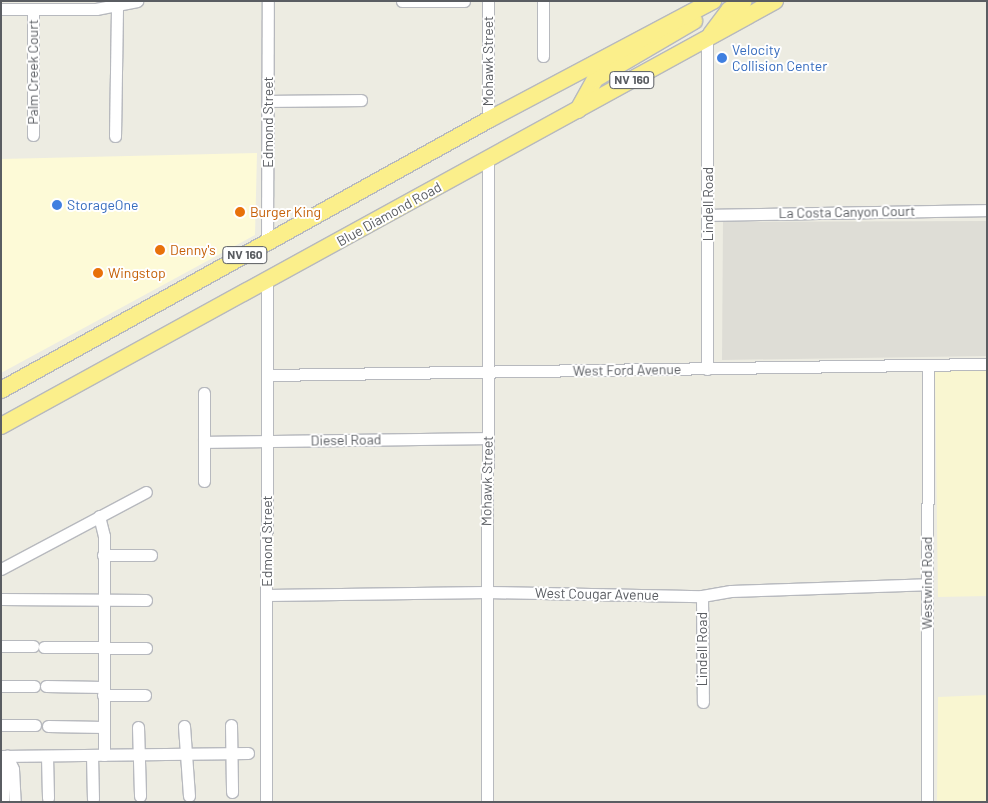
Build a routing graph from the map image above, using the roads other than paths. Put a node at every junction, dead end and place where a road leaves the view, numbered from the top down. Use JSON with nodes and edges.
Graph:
{"nodes":[{"id":1,"x":138,"y":1,"type":"edge"},
{"id":2,"x":268,"y":1,"type":"edge"},
{"id":3,"x":402,"y":1,"type":"edge"},
{"id":4,"x":464,"y":1,"type":"edge"},
{"id":5,"x":488,"y":1,"type":"edge"},
{"id":6,"x":543,"y":1,"type":"edge"},
{"id":7,"x":744,"y":1,"type":"edge"},
{"id":8,"x":775,"y":1,"type":"edge"},
{"id":9,"x":710,"y":2,"type":"edge"},
{"id":10,"x":117,"y":5,"type":"junction"},
{"id":11,"x":1,"y":9,"type":"edge"},
{"id":12,"x":33,"y":9,"type":"junction"},
{"id":13,"x":707,"y":39,"type":"junction"},
{"id":14,"x":543,"y":56,"type":"dead end"},
{"id":15,"x":361,"y":100,"type":"dead end"},
{"id":16,"x":268,"y":101,"type":"junction"},
{"id":17,"x":577,"y":110,"type":"junction"},
{"id":18,"x":488,"y":120,"type":"junction"},
{"id":19,"x":33,"y":135,"type":"dead end"},
{"id":20,"x":115,"y":136,"type":"dead end"},
{"id":21,"x":488,"y":159,"type":"junction"},
{"id":22,"x":987,"y":210,"type":"edge"},
{"id":23,"x":708,"y":214,"type":"junction"},
{"id":24,"x":267,"y":243,"type":"junction"},
{"id":25,"x":267,"y":281,"type":"junction"},
{"id":26,"x":987,"y":364,"type":"edge"},
{"id":27,"x":928,"y":365,"type":"junction"},
{"id":28,"x":708,"y":369,"type":"junction"},
{"id":29,"x":487,"y":372,"type":"junction"},
{"id":30,"x":267,"y":374,"type":"junction"},
{"id":31,"x":1,"y":390,"type":"edge"},
{"id":32,"x":204,"y":393,"type":"dead end"},
{"id":33,"x":1,"y":426,"type":"edge"},
{"id":34,"x":488,"y":438,"type":"junction"},
{"id":35,"x":204,"y":442,"type":"junction"},
{"id":36,"x":267,"y":442,"type":"junction"},
{"id":37,"x":204,"y":481,"type":"dead end"},
{"id":38,"x":146,"y":492,"type":"dead end"},
{"id":39,"x":99,"y":516,"type":"junction"},
{"id":40,"x":103,"y":554,"type":"junction"},
{"id":41,"x":150,"y":555,"type":"dead end"},
{"id":42,"x":1,"y":569,"type":"edge"},
{"id":43,"x":927,"y":584,"type":"junction"},
{"id":44,"x":487,"y":592,"type":"junction"},
{"id":45,"x":267,"y":595,"type":"junction"},
{"id":46,"x":702,"y":596,"type":"junction"},
{"id":47,"x":1,"y":599,"type":"edge"},
{"id":48,"x":103,"y":600,"type":"junction"},
{"id":49,"x":146,"y":600,"type":"dead end"},
{"id":50,"x":1,"y":646,"type":"edge"},
{"id":51,"x":103,"y":648,"type":"junction"},
{"id":52,"x":146,"y":648,"type":"dead end"},
{"id":53,"x":1,"y":686,"type":"edge"},
{"id":54,"x":34,"y":686,"type":"dead end"},
{"id":55,"x":46,"y":686,"type":"dead end"},
{"id":56,"x":103,"y":691,"type":"junction"},
{"id":57,"x":145,"y":695,"type":"dead end"},
{"id":58,"x":703,"y":702,"type":"dead end"},
{"id":59,"x":1,"y":725,"type":"edge"},
{"id":60,"x":35,"y":725,"type":"dead end"},
{"id":61,"x":231,"y":725,"type":"dead end"},
{"id":62,"x":48,"y":726,"type":"dead end"},
{"id":63,"x":184,"y":726,"type":"dead end"},
{"id":64,"x":104,"y":727,"type":"junction"},
{"id":65,"x":138,"y":727,"type":"dead end"},
{"id":66,"x":231,"y":753,"type":"junction"},
{"id":67,"x":248,"y":753,"type":"dead end"},
{"id":68,"x":139,"y":754,"type":"junction"},
{"id":69,"x":188,"y":754,"type":"junction"},
{"id":70,"x":98,"y":755,"type":"junction"},
{"id":71,"x":4,"y":756,"type":"edge"},
{"id":72,"x":47,"y":756,"type":"junction"},
{"id":73,"x":232,"y":792,"type":"dead end"},
{"id":74,"x":140,"y":796,"type":"dead end"},
{"id":75,"x":189,"y":796,"type":"dead end"},
{"id":76,"x":48,"y":798,"type":"dead end"},
{"id":77,"x":93,"y":798,"type":"dead end"},
{"id":78,"x":3,"y":802,"type":"edge"},
{"id":79,"x":15,"y":802,"type":"edge"},
{"id":80,"x":266,"y":802,"type":"edge"},
{"id":81,"x":487,"y":802,"type":"edge"},
{"id":82,"x":926,"y":802,"type":"edge"}],
"edges":[{"from":1,"to":10,"type":"street"},
{"from":2,"to":16,"type":"street","name":"Edmond Street"},
{"from":3,"to":4,"type":"street"},
{"from":5,"to":18,"type":"street","name":"Mohawk Street"},
{"from":6,"to":14,"type":"street"},
{"from":7,"to":13,"type":"highway"},
{"from":8,"to":13,"type":"highway","name":"Blue Diamond Road","number":"NV 160"},
{"from":9,"to":17,"type":"highway"},
{"from":9,"to":18,"type":"highway","number":"NV 160"},
{"from":10,"to":12,"type":"street"},
{"from":10,"to":20,"type":"street"},
{"from":11,"to":12,"type":"street"},
{"from":12,"to":19,"type":"street","name":"Palm Creek Court"},
{"from":13,"to":17,"type":"highway","name":"Blue Diamond Road","number":"NV 160"},
{"from":13,"to":23,"type":"street","name":"Lindell Road"},
{"from":15,"to":16,"type":"street"},
{"from":16,"to":24,"type":"street","name":"Edmond Street"},
{"from":17,"to":21,"type":"highway","name":"Blue Diamond Road","number":"NV 160"},
{"from":18,"to":24,"type":"highway","number":"NV 160"},
{"from":21,"to":25,"type":"highway","name":"Blue Diamond Road","number":"NV 160"},
{"from":21,"to":29,"type":"street","name":"Mohawk Street"},
{"from":22,"to":23,"type":"street","name":"La Costa Canyon Court"},
{"from":23,"to":28,"type":"street","name":"Lindell Road"},
{"from":24,"to":31,"type":"highway","number":"NV 160"},
{"from":25,"to":30,"type":"street","name":"Edmond Street"},
{"from":25,"to":33,"type":"highway","name":"Blue Diamond Road","number":"NV 160"},
{"from":26,"to":27,"type":"street","name":"West Ford Avenue"},
{"from":27,"to":28,"type":"street","name":"West Ford Avenue"},
{"from":27,"to":43,"type":"street","name":"Westwind Road"},
{"from":28,"to":29,"type":"street","name":"West Ford Avenue"},
{"from":29,"to":30,"type":"street","name":"West Ford Avenue"},
{"from":29,"to":34,"type":"street","name":"Mohawk Street"},
{"from":30,"to":36,"type":"street","name":"Edmond Street"},
{"from":32,"to":35,"type":"street"},
{"from":34,"to":36,"type":"street","name":"Diesel Road"},
{"from":34,"to":44,"type":"street","name":"Mohawk Street"},
{"from":35,"to":36,"type":"street","name":"Diesel Road"},
{"from":35,"to":37,"type":"street"},
{"from":36,"to":45,"type":"street","name":"Edmond Street"},
{"from":38,"to":39,"type":"street"},
{"from":39,"to":40,"type":"street"},
{"from":39,"to":42,"type":"street"},
{"from":40,"to":41,"type":"street"},
{"from":40,"to":48,"type":"street"},
{"from":43,"to":46,"type":"street","name":"West Cougar Avenue"},
{"from":43,"to":82,"type":"street","name":"Westwind Road"},
{"from":44,"to":45,"type":"street","name":"West Cougar Avenue"},
{"from":44,"to":46,"type":"street","name":"West Cougar Avenue"},
{"from":44,"to":81,"type":"street","name":"Mohawk Street"},
{"from":45,"to":80,"type":"street","name":"Edmond Street"},
{"from":46,"to":58,"type":"street","name":"Lindell Road"},
{"from":47,"to":48,"type":"street"},
{"from":48,"to":49,"type":"street"},
{"from":48,"to":51,"type":"street"},
{"from":50,"to":51,"type":"street"},
{"from":51,"to":52,"type":"street"},
{"from":51,"to":56,"type":"street"},
{"from":53,"to":54,"type":"street"},
{"from":55,"to":56,"type":"street"},
{"from":56,"to":57,"type":"street"},
{"from":56,"to":64,"type":"street"},
{"from":59,"to":60,"type":"street"},
{"from":61,"to":66,"type":"street"},
{"from":62,"to":64,"type":"street"},
{"from":63,"to":69,"type":"street"},
{"from":64,"to":70,"type":"street"},
{"from":65,"to":68,"type":"street"},
{"from":66,"to":67,"type":"street"},
{"from":66,"to":69,"type":"street"},
{"from":66,"to":73,"type":"street"},
{"from":68,"to":69,"type":"street"},
{"from":68,"to":70,"type":"street"},
{"from":68,"to":74,"type":"street"},
{"from":69,"to":75,"type":"street"},
{"from":70,"to":72,"type":"street"},
{"from":70,"to":77,"type":"street"},
{"from":71,"to":72,"type":"street"},
{"from":71,"to":78,"type":"street"},
{"from":71,"to":79,"type":"street"},
{"from":72,"to":76,"type":"street"}]}
